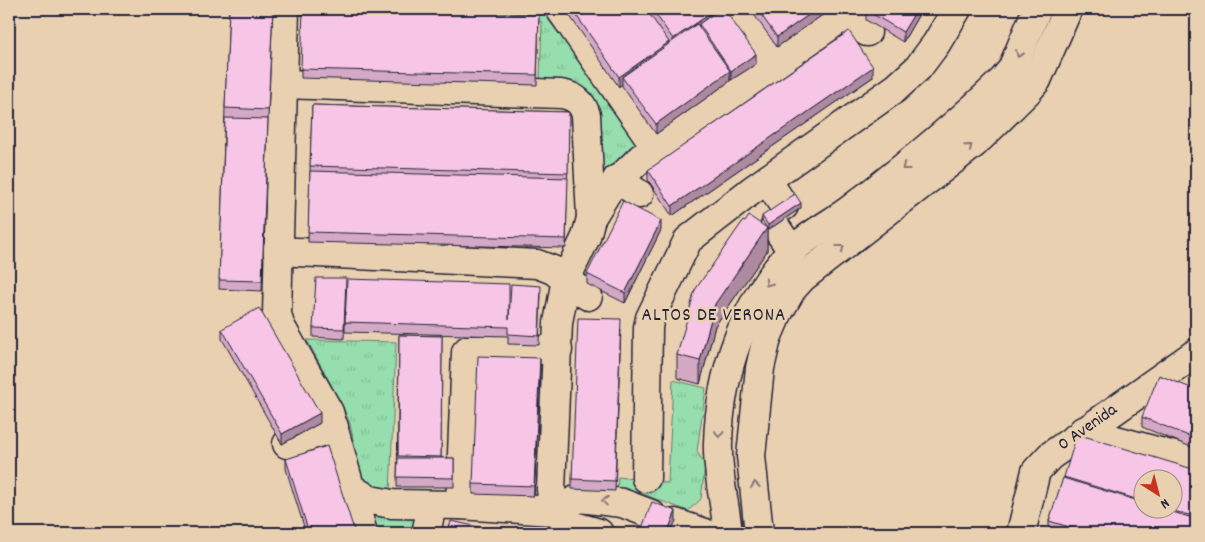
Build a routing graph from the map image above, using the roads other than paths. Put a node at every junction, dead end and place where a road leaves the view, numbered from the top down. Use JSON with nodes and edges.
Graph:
{"nodes":[{"id":1,"x":285,"y":9,"type":"edge"},
{"id":2,"x":560,"y":9,"type":"edge"},
{"id":3,"x":737,"y":9,"type":"edge"},
{"id":4,"x":957,"y":9,"type":"edge"},
{"id":5,"x":1038,"y":9,"type":"edge"},
{"id":6,"x":1068,"y":9,"type":"edge"},
{"id":7,"x":845,"y":12,"type":"edge"},
{"id":8,"x":867,"y":32,"type":"dead end"},
{"id":9,"x":775,"y":63,"type":"junction"},
{"id":10,"x":284,"y":84,"type":"junction"},
{"id":11,"x":656,"y":147,"type":"junction"},
{"id":12,"x":617,"y":179,"type":"junction"},
{"id":13,"x":759,"y":186,"type":"junction"},
{"id":14,"x":639,"y":194,"type":"dead end"},
{"id":15,"x":591,"y":218,"type":"junction"},
{"id":16,"x":799,"y":245,"type":"junction"},
{"id":17,"x":277,"y":251,"type":"junction"},
{"id":18,"x":820,"y":264,"type":"junction"},
{"id":19,"x":566,"y":279,"type":"junction"},
{"id":20,"x":588,"y":296,"type":"dead end"},
{"id":21,"x":558,"y":350,"type":"junction"},
{"id":22,"x":1196,"y":353,"type":"edge"},
{"id":23,"x":334,"y":427,"type":"junction"},
{"id":24,"x":1082,"y":431,"type":"junction"},
{"id":25,"x":288,"y":444,"type":"dead end"},
{"id":26,"x":1196,"y":462,"type":"edge"},
{"id":27,"x":646,"y":478,"type":"dead end"},
{"id":28,"x":351,"y":488,"type":"junction"},
{"id":29,"x":460,"y":505,"type":"junction"},
{"id":30,"x":432,"y":506,"type":"junction"},
{"id":31,"x":552,"y":511,"type":"junction"},
{"id":32,"x":1026,"y":532,"type":"edge"},
{"id":33,"x":363,"y":533,"type":"edge"},
{"id":34,"x":426,"y":533,"type":"edge"},
{"id":35,"x":599,"y":533,"type":"edge"},
{"id":36,"x":705,"y":533,"type":"edge"},
{"id":37,"x":728,"y":533,"type":"edge"},
{"id":38,"x":759,"y":533,"type":"edge"}],
"edges":[{"from":1,"to":10,"type":"street"},
{"from":2,"to":11,"type":"street"},
{"from":3,"to":9,"type":"street"},
{"from":4,"to":13,"type":"street"},
{"from":5,"to":16,"type":"street","one_way":true},
{"from":18,"to":6,"type":"street","one_way":true},
{"from":7,"to":8,"type":"street"},
{"from":7,"to":9,"type":"street"},
{"from":9,"to":11,"type":"street"},
{"from":10,"to":15,"type":"street"},
{"from":10,"to":17,"type":"street"},
{"from":11,"to":12,"type":"street"},
{"from":12,"to":14,"type":"street"},
{"from":12,"to":15,"type":"street"},
{"from":13,"to":16,"type":"street"},
{"from":13,"to":27,"type":"street"},
{"from":15,"to":19,"type":"street"},
{"from":16,"to":18,"type":"street"},
{"from":16,"to":37,"type":"street","one_way":true},
{"from":17,"to":19,"type":"street"},
{"from":17,"to":23,"type":"street"},
{"from":38,"to":18,"type":"street","one_way":true},
{"from":19,"to":20,"type":"street"},
{"from":19,"to":21,"type":"street"},
{"from":21,"to":29,"type":"street"},
{"from":21,"to":31,"type":"street"},
{"from":22,"to":24,"type":"street","name":"0 Avenida"},
{"from":23,"to":25,"type":"street"},
{"from":23,"to":28,"type":"street"},
{"from":24,"to":26,"type":"street"},
{"from":24,"to":32,"type":"street","name":"0 Avenida"},
{"from":28,"to":30,"type":"street"},
{"from":28,"to":33,"type":"street"},
{"from":29,"to":30,"type":"street"},
{"from":29,"to":31,"type":"street"},
{"from":30,"to":34,"type":"street"},
{"from":31,"to":35,"type":"street"},
{"from":36,"to":31,"type":"street","one_way":true}]}
